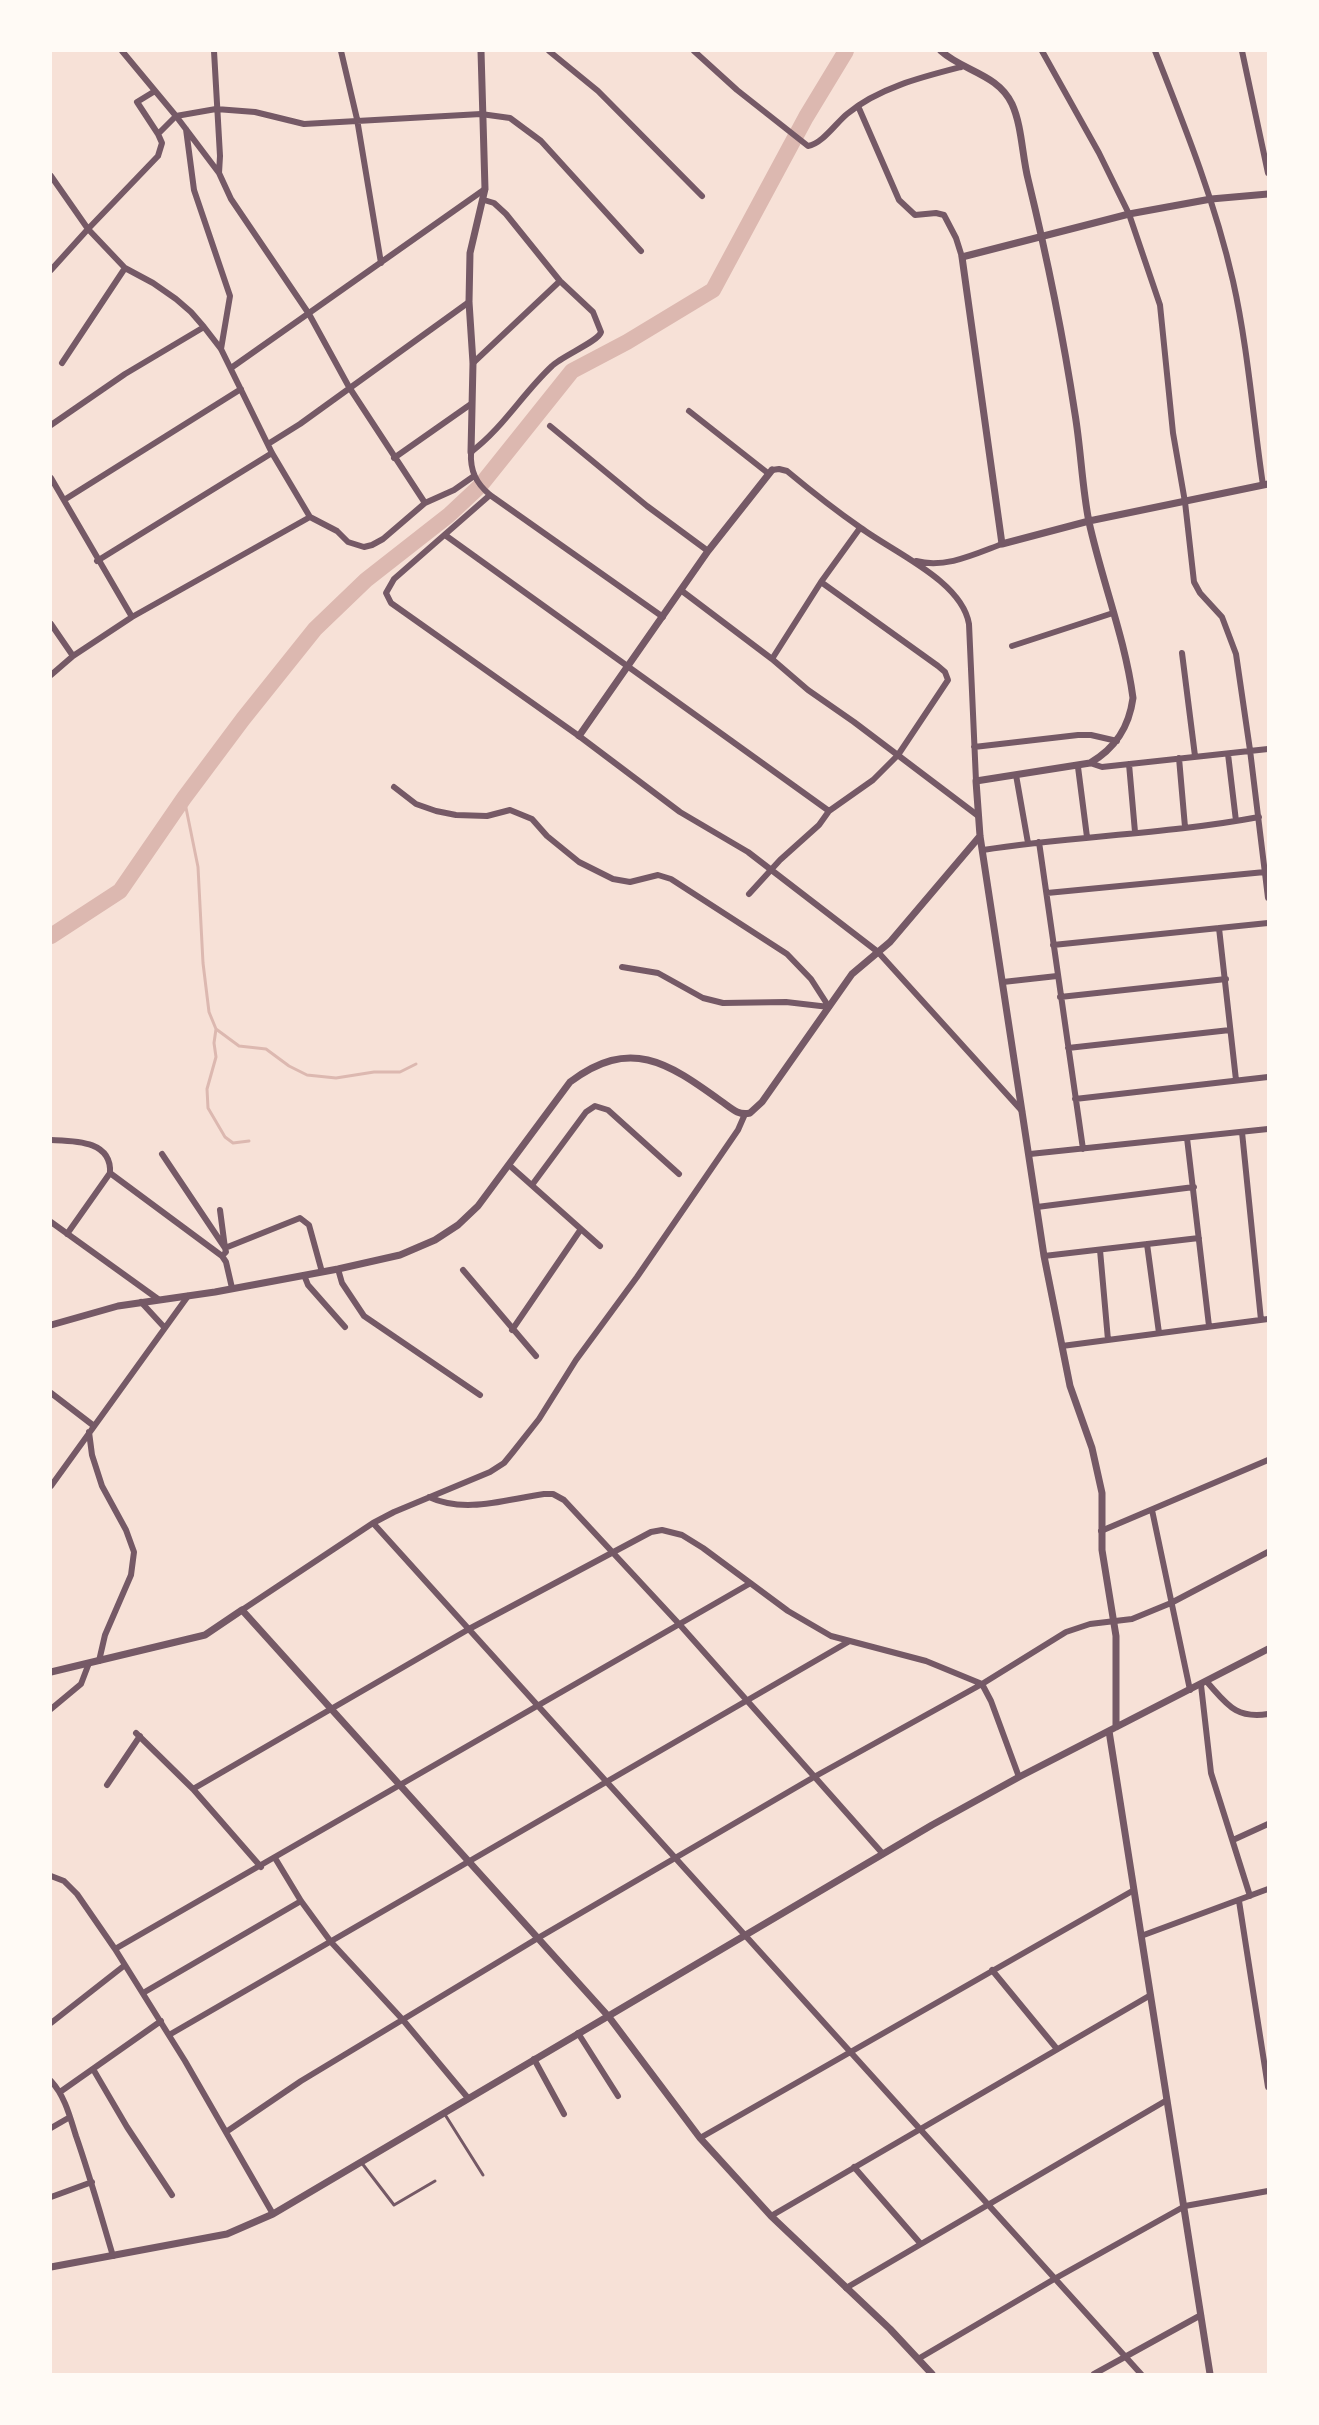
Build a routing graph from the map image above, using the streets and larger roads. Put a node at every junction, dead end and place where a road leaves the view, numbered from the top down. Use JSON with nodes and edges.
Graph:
{"nodes":[{"id":1,"x":122,"y":51,"type":"edge"},
{"id":2,"x":214,"y":51,"type":"edge"},
{"id":3,"x":341,"y":51,"type":"edge"},
{"id":4,"x":481,"y":51,"type":"edge"},
{"id":5,"x":549,"y":51,"type":"edge"},
{"id":6,"x":694,"y":51,"type":"edge"},
{"id":7,"x":941,"y":51,"type":"edge"},
{"id":8,"x":1042,"y":51,"type":"edge"},
{"id":9,"x":1155,"y":51,"type":"edge"},
{"id":10,"x":1242,"y":51,"type":"edge"},
{"id":11,"x":961,"y":67,"type":"junction"},
{"id":12,"x":155,"y":91,"type":"junction"},
{"id":13,"x":858,"y":106,"type":"junction"},
{"id":14,"x":216,"y":109,"type":"junction"},
{"id":15,"x":482,"y":114,"type":"junction"},
{"id":16,"x":176,"y":116,"type":"junction"},
{"id":17,"x":357,"y":119,"type":"junction"},
{"id":18,"x":185,"y":128,"type":"junction"},
{"id":19,"x":158,"y":134,"type":"junction"},
{"id":20,"x":219,"y":173,"type":"junction"},
{"id":21,"x":1268,"y":173,"type":"edge"},
{"id":22,"x":51,"y":176,"type":"edge"},
{"id":23,"x":485,"y":189,"type":"junction"},
{"id":24,"x":1268,"y":194,"type":"edge"},
{"id":25,"x":702,"y":196,"type":"dead end"},
{"id":26,"x":1211,"y":199,"type":"junction"},
{"id":27,"x":484,"y":200,"type":"junction"},
{"id":28,"x":1129,"y":214,"type":"junction"},
{"id":29,"x":88,"y":229,"type":"junction"},
{"id":30,"x":1042,"y":238,"type":"junction"},
{"id":31,"x":641,"y":251,"type":"dead end"},
{"id":32,"x":962,"y":257,"type":"junction"},
{"id":33,"x":381,"y":264,"type":"junction"},
{"id":34,"x":125,"y":268,"type":"junction"},
{"id":35,"x":51,"y":270,"type":"edge"},
{"id":36,"x":560,"y":281,"type":"junction"},
{"id":37,"x":469,"y":302,"type":"junction"},
{"id":38,"x":309,"y":314,"type":"junction"},
{"id":39,"x":204,"y":327,"type":"junction"},
{"id":40,"x":221,"y":348,"type":"junction"},
{"id":41,"x":62,"y":363,"type":"dead end"},
{"id":42,"x":473,"y":363,"type":"junction"},
{"id":43,"x":231,"y":368,"type":"junction"},
{"id":44,"x":349,"y":387,"type":"junction"},
{"id":45,"x":241,"y":388,"type":"junction"},
{"id":46,"x":471,"y":404,"type":"junction"},
{"id":47,"x":689,"y":411,"type":"dead end"},
{"id":48,"x":51,"y":425,"type":"edge"},
{"id":49,"x":550,"y":426,"type":"dead end"},
{"id":50,"x":268,"y":444,"type":"junction"},
{"id":51,"x":471,"y":452,"type":"junction"},
{"id":52,"x":272,"y":453,"type":"junction"},
{"id":53,"x":394,"y":458,"type":"junction"},
{"id":54,"x":771,"y":472,"type":"junction"},
{"id":55,"x":51,"y":478,"type":"edge"},
{"id":56,"x":475,"y":478,"type":"junction"},
{"id":57,"x":1265,"y":485,"type":"edge"},
{"id":58,"x":488,"y":493,"type":"junction"},
{"id":59,"x":64,"y":500,"type":"junction"},
{"id":60,"x":1185,"y":501,"type":"junction"},
{"id":61,"x":424,"y":503,"type":"junction"},
{"id":62,"x":310,"y":517,"type":"junction"},
{"id":63,"x":1089,"y":521,"type":"junction"},
{"id":64,"x":860,"y":528,"type":"junction"},
{"id":65,"x":445,"y":535,"type":"junction"},
{"id":66,"x":1002,"y":544,"type":"junction"},
{"id":67,"x":708,"y":551,"type":"junction"},
{"id":68,"x":912,"y":560,"type":"junction"},
{"id":69,"x":97,"y":561,"type":"junction"},
{"id":70,"x":821,"y":582,"type":"junction"},
{"id":71,"x":682,"y":591,"type":"junction"},
{"id":72,"x":1113,"y":613,"type":"junction"},
{"id":73,"x":132,"y":617,"type":"junction"},
{"id":74,"x":663,"y":617,"type":"junction"},
{"id":75,"x":51,"y":624,"type":"edge"},
{"id":76,"x":1012,"y":646,"type":"dead end"},
{"id":77,"x":1182,"y":653,"type":"dead end"},
{"id":78,"x":73,"y":656,"type":"junction"},
{"id":79,"x":772,"y":659,"type":"junction"},
{"id":80,"x":629,"y":667,"type":"junction"},
{"id":81,"x":51,"y":675,"type":"edge"},
{"id":82,"x":579,"y":736,"type":"junction"},
{"id":83,"x":1117,"y":741,"type":"junction"},
{"id":84,"x":974,"y":747,"type":"junction"},
{"id":85,"x":1268,"y":749,"type":"edge"},
{"id":86,"x":1250,"y":750,"type":"junction"},
{"id":87,"x":1228,"y":753,"type":"junction"},
{"id":88,"x":898,"y":755,"type":"junction"},
{"id":89,"x":1195,"y":756,"type":"junction"},
{"id":90,"x":1179,"y":758,"type":"junction"},
{"id":91,"x":1090,"y":763,"type":"junction"},
{"id":92,"x":1130,"y":764,"type":"junction"},
{"id":93,"x":1078,"y":766,"type":"junction"},
{"id":94,"x":1016,"y":775,"type":"junction"},
{"id":95,"x":976,"y":781,"type":"junction"},
{"id":96,"x":394,"y":787,"type":"dead end"},
{"id":97,"x":829,"y":812,"type":"junction"},
{"id":98,"x":977,"y":815,"type":"junction"},
{"id":99,"x":1259,"y":817,"type":"junction"},
{"id":100,"x":1236,"y":821,"type":"junction"},
{"id":101,"x":1185,"y":827,"type":"junction"},
{"id":102,"x":1135,"y":832,"type":"junction"},
{"id":103,"x":980,"y":836,"type":"junction"},
{"id":104,"x":1087,"y":837,"type":"junction"},
{"id":105,"x":1039,"y":842,"type":"junction"},
{"id":106,"x":1029,"y":843,"type":"junction"},
{"id":107,"x":983,"y":850,"type":"junction"},
{"id":108,"x":770,"y":869,"type":"junction"},
{"id":109,"x":1265,"y":872,"type":"junction"},
{"id":110,"x":1047,"y":892,"type":"junction"},
{"id":111,"x":748,"y":894,"type":"dead end"},
{"id":112,"x":1268,"y":898,"type":"edge"},
{"id":113,"x":1268,"y":923,"type":"edge"},
{"id":114,"x":1219,"y":928,"type":"junction"},
{"id":115,"x":1053,"y":945,"type":"junction"},
{"id":116,"x":878,"y":952,"type":"junction"},
{"id":117,"x":622,"y":967,"type":"dead end"},
{"id":118,"x":1057,"y":976,"type":"junction"},
{"id":119,"x":1226,"y":980,"type":"junction"},
{"id":120,"x":1003,"y":982,"type":"junction"},
{"id":121,"x":1060,"y":997,"type":"junction"},
{"id":122,"x":829,"y":1007,"type":"junction"},
{"id":123,"x":1230,"y":1030,"type":"junction"},
{"id":124,"x":1068,"y":1048,"type":"junction"},
{"id":125,"x":1268,"y":1077,"type":"edge"},
{"id":126,"x":1236,"y":1080,"type":"junction"},
{"id":127,"x":1075,"y":1099,"type":"junction"},
{"id":128,"x":1022,"y":1111,"type":"junction"},
{"id":129,"x":745,"y":1114,"type":"junction"},
{"id":130,"x":1268,"y":1130,"type":"edge"},
{"id":131,"x":1242,"y":1132,"type":"junction"},
{"id":132,"x":1187,"y":1138,"type":"junction"},
{"id":133,"x":51,"y":1140,"type":"edge"},
{"id":134,"x":1083,"y":1149,"type":"junction"},
{"id":135,"x":1030,"y":1154,"type":"junction"},
{"id":136,"x":162,"y":1155,"type":"dead end"},
{"id":137,"x":509,"y":1165,"type":"junction"},
{"id":138,"x":110,"y":1173,"type":"junction"},
{"id":139,"x":679,"y":1174,"type":"dead end"},
{"id":140,"x":532,"y":1185,"type":"junction"},
{"id":141,"x":1194,"y":1187,"type":"junction"},
{"id":142,"x":1037,"y":1207,"type":"junction"},
{"id":143,"x":220,"y":1210,"type":"dead end"},
{"id":144,"x":51,"y":1222,"type":"edge"},
{"id":145,"x":581,"y":1229,"type":"junction"},
{"id":146,"x":67,"y":1234,"type":"junction"},
{"id":147,"x":1198,"y":1238,"type":"junction"},
{"id":148,"x":1147,"y":1244,"type":"junction"},
{"id":149,"x":600,"y":1246,"type":"dead end"},
{"id":150,"x":225,"y":1248,"type":"junction"},
{"id":151,"x":1100,"y":1250,"type":"junction"},
{"id":152,"x":222,"y":1256,"type":"junction"},
{"id":153,"x":1044,"y":1256,"type":"junction"},
{"id":154,"x":338,"y":1269,"type":"junction"},
{"id":155,"x":463,"y":1270,"type":"dead end"},
{"id":156,"x":322,"y":1272,"type":"junction"},
{"id":157,"x":304,"y":1275,"type":"junction"},
{"id":158,"x":232,"y":1288,"type":"junction"},
{"id":159,"x":188,"y":1296,"type":"junction"},
{"id":160,"x":158,"y":1299,"type":"junction"},
{"id":161,"x":141,"y":1302,"type":"junction"},
{"id":162,"x":1264,"y":1320,"type":"edge"},
{"id":163,"x":51,"y":1325,"type":"edge"},
{"id":164,"x":1209,"y":1326,"type":"junction"},
{"id":165,"x":164,"y":1328,"type":"junction"},
{"id":166,"x":345,"y":1328,"type":"dead end"},
{"id":167,"x":512,"y":1330,"type":"junction"},
{"id":168,"x":1159,"y":1333,"type":"junction"},
{"id":169,"x":1108,"y":1340,"type":"junction"},
{"id":170,"x":1062,"y":1346,"type":"junction"},
{"id":171,"x":536,"y":1356,"type":"dead end"},
{"id":172,"x":51,"y":1394,"type":"edge"},
{"id":173,"x":480,"y":1395,"type":"dead end"},
{"id":174,"x":94,"y":1426,"type":"junction"},
{"id":175,"x":89,"y":1432,"type":"junction"},
{"id":176,"x":1268,"y":1460,"type":"edge"},
{"id":177,"x":51,"y":1486,"type":"edge"},
{"id":178,"x":429,"y":1497,"type":"junction"},
{"id":179,"x":1152,"y":1510,"type":"junction"},
{"id":180,"x":373,"y":1523,"type":"junction"},
{"id":181,"x":1101,"y":1531,"type":"junction"},
{"id":182,"x":1268,"y":1552,"type":"edge"},
{"id":183,"x":612,"y":1554,"type":"junction"},
{"id":184,"x":749,"y":1584,"type":"junction"},
{"id":185,"x":1171,"y":1603,"type":"junction"},
{"id":186,"x":242,"y":1610,"type":"junction"},
{"id":187,"x":1115,"y":1622,"type":"junction"},
{"id":188,"x":680,"y":1624,"type":"junction"},
{"id":189,"x":469,"y":1629,"type":"junction"},
{"id":190,"x":848,"y":1642,"type":"junction"},
{"id":191,"x":1268,"y":1649,"type":"edge"},
{"id":192,"x":99,"y":1661,"type":"junction"},
{"id":193,"x":89,"y":1663,"type":"junction"},
{"id":194,"x":51,"y":1672,"type":"edge"},
{"id":195,"x":1204,"y":1683,"type":"junction"},
{"id":196,"x":982,"y":1684,"type":"junction"},
{"id":197,"x":1190,"y":1690,"type":"junction"},
{"id":198,"x":748,"y":1701,"type":"junction"},
{"id":199,"x":537,"y":1706,"type":"junction"},
{"id":200,"x":51,"y":1709,"type":"edge"},
{"id":201,"x":332,"y":1709,"type":"junction"},
{"id":202,"x":1268,"y":1714,"type":"edge"},
{"id":203,"x":1113,"y":1729,"type":"junction"},
{"id":204,"x":814,"y":1777,"type":"junction"},
{"id":205,"x":1019,"y":1777,"type":"junction"},
{"id":206,"x":607,"y":1782,"type":"junction"},
{"id":207,"x":107,"y":1785,"type":"dead end"},
{"id":208,"x":400,"y":1785,"type":"junction"},
{"id":209,"x":193,"y":1789,"type":"junction"},
{"id":210,"x":1268,"y":1824,"type":"edge"},
{"id":211,"x":1233,"y":1840,"type":"junction"},
{"id":212,"x":882,"y":1854,"type":"junction"},
{"id":213,"x":275,"y":1858,"type":"junction"},
{"id":214,"x":674,"y":1858,"type":"junction"},
{"id":215,"x":468,"y":1861,"type":"junction"},
{"id":216,"x":261,"y":1866,"type":"junction"},
{"id":217,"x":51,"y":1876,"type":"edge"},
{"id":218,"x":1268,"y":1889,"type":"edge"},
{"id":219,"x":1134,"y":1890,"type":"junction"},
{"id":220,"x":1250,"y":1896,"type":"junction"},
{"id":221,"x":301,"y":1901,"type":"junction"},
{"id":222,"x":1239,"y":1901,"type":"junction"},
{"id":223,"x":744,"y":1936,"type":"junction"},
{"id":224,"x":1141,"y":1936,"type":"junction"},
{"id":225,"x":538,"y":1938,"type":"junction"},
{"id":226,"x":331,"y":1942,"type":"junction"},
{"id":227,"x":115,"y":1949,"type":"junction"},
{"id":228,"x":125,"y":1965,"type":"junction"},
{"id":229,"x":992,"y":1970,"type":"junction"},
{"id":230,"x":143,"y":1993,"type":"junction"},
{"id":231,"x":1149,"y":1996,"type":"junction"},
{"id":232,"x":609,"y":2017,"type":"junction"},
{"id":233,"x":403,"y":2020,"type":"junction"},
{"id":234,"x":161,"y":2021,"type":"junction"},
{"id":235,"x":51,"y":2023,"type":"edge"},
{"id":236,"x":578,"y":2033,"type":"junction"},
{"id":237,"x":169,"y":2035,"type":"junction"},
{"id":238,"x":1057,"y":2049,"type":"junction"},
{"id":239,"x":851,"y":2051,"type":"junction"},
{"id":240,"x":534,"y":2059,"type":"junction"},
{"id":241,"x":93,"y":2069,"type":"junction"},
{"id":242,"x":51,"y":2081,"type":"edge"},
{"id":243,"x":1268,"y":2086,"type":"edge"},
{"id":244,"x":60,"y":2092,"type":"junction"},
{"id":245,"x":618,"y":2096,"type":"dead end"},
{"id":246,"x":468,"y":2098,"type":"junction"},
{"id":247,"x":1167,"y":2100,"type":"junction"},
{"id":248,"x":564,"y":2114,"type":"dead end"},
{"id":249,"x":70,"y":2117,"type":"junction"},
{"id":250,"x":51,"y":2128,"type":"edge"},
{"id":251,"x":919,"y":2128,"type":"junction"},
{"id":252,"x":226,"y":2132,"type":"junction"},
{"id":253,"x":700,"y":2138,"type":"junction"},
{"id":254,"x":854,"y":2167,"type":"junction"},
{"id":255,"x":92,"y":2182,"type":"junction"},
{"id":256,"x":1268,"y":2192,"type":"edge"},
{"id":257,"x":172,"y":2195,"type":"dead end"},
{"id":258,"x":51,"y":2197,"type":"edge"},
{"id":259,"x":988,"y":2204,"type":"junction"},
{"id":260,"x":1185,"y":2206,"type":"junction"},
{"id":261,"x":273,"y":2214,"type":"junction"},
{"id":262,"x":771,"y":2216,"type":"junction"},
{"id":263,"x":920,"y":2243,"type":"junction"},
{"id":264,"x":113,"y":2256,"type":"junction"},
{"id":265,"x":51,"y":2267,"type":"edge"},
{"id":266,"x":1056,"y":2278,"type":"junction"},
{"id":267,"x":846,"y":2288,"type":"junction"},
{"id":268,"x":1201,"y":2315,"type":"junction"},
{"id":269,"x":1125,"y":2356,"type":"junction"},
{"id":270,"x":918,"y":2359,"type":"junction"},
{"id":271,"x":932,"y":2374,"type":"edge"},
{"id":272,"x":1094,"y":2374,"type":"edge"},
{"id":273,"x":1141,"y":2374,"type":"edge"},
{"id":274,"x":1210,"y":2374,"type":"edge"}],
"edges":[{"from":1,"to":12,"type":"street"},
{"from":2,"to":14,"type":"street"},
{"from":3,"to":17,"type":"street"},
{"from":4,"to":15,"type":"street"},
{"from":5,"to":25,"type":"street"},
{"from":6,"to":13,"type":"street"},
{"from":7,"to":11,"type":"street"},
{"from":8,"to":28,"type":"street"},
{"from":9,"to":26,"type":"street"},
{"from":10,"to":21,"type":"street"},
{"from":11,"to":13,"type":"street"},
{"from":11,"to":30,"type":"street"},
{"from":12,"to":16,"type":"street"},
{"from":12,"to":19,"type":"street"},
{"from":13,"to":32,"type":"street"},
{"from":14,"to":16,"type":"street"},
{"from":14,"to":17,"type":"street"},
{"from":14,"to":20,"type":"street"},
{"from":15,"to":17,"type":"street"},
{"from":15,"to":23,"type":"street"},
{"from":15,"to":31,"type":"street"},
{"from":16,"to":18,"type":"street"},
{"from":16,"to":19,"type":"street"},
{"from":17,"to":33,"type":"street"},
{"from":18,"to":20,"type":"street"},
{"from":18,"to":40,"type":"street"},
{"from":19,"to":29,"type":"street"},
{"from":20,"to":38,"type":"street"},
{"from":22,"to":29,"type":"street"},
{"from":23,"to":27,"type":"street"},
{"from":23,"to":33,"type":"street"},
{"from":24,"to":26,"type":"street"},
{"from":26,"to":28,"type":"street"},
{"from":26,"to":57,"type":"street"},
{"from":27,"to":36,"type":"street"},
{"from":27,"to":37,"type":"street"},
{"from":28,"to":30,"type":"street"},
{"from":28,"to":60,"type":"street"},
{"from":29,"to":34,"type":"street"},
{"from":29,"to":35,"type":"street"},
{"from":30,"to":32,"type":"street"},
{"from":30,"to":63,"type":"street"},
{"from":32,"to":66,"type":"street"},
{"from":33,"to":38,"type":"street"},
{"from":34,"to":39,"type":"street"},
{"from":34,"to":41,"type":"street"},
{"from":36,"to":42,"type":"street"},
{"from":36,"to":51,"type":"street"},
{"from":37,"to":42,"type":"street"},
{"from":37,"to":44,"type":"street"},
{"from":38,"to":43,"type":"street"},
{"from":38,"to":44,"type":"street"},
{"from":39,"to":40,"type":"street"},
{"from":39,"to":48,"type":"street"},
{"from":40,"to":43,"type":"street"},
{"from":42,"to":46,"type":"street"},
{"from":43,"to":45,"type":"street"},
{"from":44,"to":50,"type":"street"},
{"from":44,"to":53,"type":"street"},
{"from":45,"to":50,"type":"street"},
{"from":45,"to":59,"type":"street"},
{"from":46,"to":51,"type":"street"},
{"from":46,"to":53,"type":"street"},
{"from":47,"to":54,"type":"street"},
{"from":49,"to":67,"type":"street"},
{"from":50,"to":52,"type":"street"},
{"from":51,"to":56,"type":"street"},
{"from":52,"to":62,"type":"street"},
{"from":52,"to":69,"type":"street"},
{"from":53,"to":61,"type":"street"},
{"from":54,"to":64,"type":"street"},
{"from":54,"to":67,"type":"street"},
{"from":55,"to":59,"type":"street"},
{"from":56,"to":58,"type":"street"},
{"from":56,"to":61,"type":"street"},
{"from":57,"to":60,"type":"street"},
{"from":58,"to":65,"type":"street"},
{"from":58,"to":74,"type":"street"},
{"from":59,"to":69,"type":"street"},
{"from":60,"to":63,"type":"street"},
{"from":60,"to":86,"type":"street"},
{"from":61,"to":62,"type":"street"},
{"from":62,"to":73,"type":"street"},
{"from":63,"to":66,"type":"street"},
{"from":63,"to":72,"type":"street"},
{"from":64,"to":68,"type":"street"},
{"from":64,"to":70,"type":"street"},
{"from":65,"to":80,"type":"street"},
{"from":65,"to":82,"type":"street"},
{"from":66,"to":68,"type":"street"},
{"from":67,"to":71,"type":"street"},
{"from":68,"to":84,"type":"street"},
{"from":69,"to":73,"type":"street"},
{"from":70,"to":79,"type":"street"},
{"from":70,"to":88,"type":"street"},
{"from":71,"to":74,"type":"street"},
{"from":71,"to":79,"type":"street"},
{"from":72,"to":76,"type":"street"},
{"from":72,"to":83,"type":"street"},
{"from":73,"to":78,"type":"street"},
{"from":74,"to":80,"type":"street"},
{"from":75,"to":78,"type":"street"},
{"from":77,"to":89,"type":"street"},
{"from":78,"to":81,"type":"street"},
{"from":79,"to":88,"type":"street"},
{"from":80,"to":82,"type":"street"},
{"from":80,"to":97,"type":"street"},
{"from":82,"to":108,"type":"street"},
{"from":83,"to":84,"type":"street"},
{"from":83,"to":91,"type":"street"},
{"from":84,"to":95,"type":"street"},
{"from":85,"to":86,"type":"street"},
{"from":86,"to":87,"type":"street"},
{"from":86,"to":99,"type":"street"},
{"from":87,"to":89,"type":"street"},
{"from":87,"to":100,"type":"street"},
{"from":88,"to":97,"type":"street"},
{"from":88,"to":98,"type":"street"},
{"from":89,"to":90,"type":"street"},
{"from":90,"to":92,"type":"street"},
{"from":90,"to":101,"type":"street"},
{"from":91,"to":92,"type":"street"},
{"from":91,"to":93,"type":"street"},
{"from":92,"to":102,"type":"street"},
{"from":93,"to":94,"type":"street"},
{"from":93,"to":104,"type":"street"},
{"from":94,"to":95,"type":"street"},
{"from":94,"to":106,"type":"street"},
{"from":95,"to":98,"type":"street"},
{"from":96,"to":122,"type":"street"},
{"from":97,"to":108,"type":"street"},
{"from":98,"to":103,"type":"street"},
{"from":99,"to":100,"type":"street"},
{"from":99,"to":109,"type":"street"},
{"from":100,"to":101,"type":"street"},
{"from":101,"to":102,"type":"street"},
{"from":102,"to":104,"type":"street"},
{"from":103,"to":107,"type":"street"},
{"from":103,"to":116,"type":"street"},
{"from":104,"to":105,"type":"street"},
{"from":105,"to":106,"type":"street"},
{"from":105,"to":110,"type":"street"},
{"from":106,"to":107,"type":"street"},
{"from":107,"to":120,"type":"street"},
{"from":108,"to":111,"type":"street"},
{"from":108,"to":116,"type":"street"},
{"from":109,"to":110,"type":"street"},
{"from":109,"to":112,"type":"street"},
{"from":110,"to":115,"type":"street"},
{"from":113,"to":114,"type":"street"},
{"from":114,"to":115,"type":"street"},
{"from":114,"to":119,"type":"street"},
{"from":115,"to":118,"type":"street"},
{"from":116,"to":122,"type":"street"},
{"from":116,"to":128,"type":"street"},
{"from":117,"to":122,"type":"street"},
{"from":118,"to":120,"type":"street"},
{"from":118,"to":121,"type":"street"},
{"from":119,"to":121,"type":"street"},
{"from":119,"to":123,"type":"street"},
{"from":120,"to":128,"type":"street"},
{"from":121,"to":124,"type":"street"},
{"from":122,"to":129,"type":"street"},
{"from":123,"to":124,"type":"street"},
{"from":123,"to":126,"type":"street"},
{"from":124,"to":127,"type":"street"},
{"from":125,"to":126,"type":"street"},
{"from":126,"to":127,"type":"street"},
{"from":127,"to":134,"type":"street"},
{"from":128,"to":135,"type":"street"},
{"from":129,"to":137,"type":"street"},
{"from":129,"to":178,"type":"street"},
{"from":130,"to":131,"type":"street"},
{"from":131,"to":132,"type":"street"},
{"from":131,"to":162,"type":"street"},
{"from":132,"to":134,"type":"street"},
{"from":132,"to":141,"type":"street"},
{"from":133,"to":138,"type":"street"},
{"from":134,"to":135,"type":"street"},
{"from":135,"to":142,"type":"street"},
{"from":136,"to":150,"type":"street"},
{"from":137,"to":140,"type":"street"},
{"from":137,"to":154,"type":"street"},
{"from":138,"to":146,"type":"street"},
{"from":138,"to":152,"type":"street"},
{"from":139,"to":140,"type":"street"},
{"from":140,"to":145,"type":"street"},
{"from":141,"to":142,"type":"street"},
{"from":141,"to":147,"type":"street"},
{"from":142,"to":153,"type":"street"},
{"from":143,"to":150,"type":"street"},
{"from":144,"to":146,"type":"street"},
{"from":145,"to":149,"type":"street"},
{"from":145,"to":167,"type":"street"},
{"from":146,"to":160,"type":"street"},
{"from":147,"to":148,"type":"street"},
{"from":147,"to":164,"type":"street"},
{"from":148,"to":151,"type":"street"},
{"from":148,"to":168,"type":"street"},
{"from":150,"to":152,"type":"street"},
{"from":150,"to":156,"type":"street"},
{"from":151,"to":153,"type":"street"},
{"from":151,"to":169,"type":"street"},
{"from":152,"to":158,"type":"street"},
{"from":153,"to":170,"type":"street"},
{"from":154,"to":156,"type":"street"},
{"from":154,"to":173,"type":"street"},
{"from":155,"to":167,"type":"street"},
{"from":156,"to":157,"type":"street"},
{"from":157,"to":158,"type":"street"},
{"from":157,"to":166,"type":"street"},
{"from":158,"to":159,"type":"street"},
{"from":159,"to":160,"type":"street"},
{"from":159,"to":165,"type":"street"},
{"from":160,"to":161,"type":"street"},
{"from":161,"to":163,"type":"street"},
{"from":161,"to":165,"type":"street"},
{"from":162,"to":164,"type":"street"},
{"from":164,"to":168,"type":"street"},
{"from":165,"to":174,"type":"street"},
{"from":167,"to":171,"type":"street"},
{"from":168,"to":169,"type":"street"},
{"from":169,"to":170,"type":"street"},
{"from":170,"to":181,"type":"street"},
{"from":172,"to":174,"type":"street"},
{"from":174,"to":175,"type":"street"},
{"from":175,"to":177,"type":"street"},
{"from":175,"to":192,"type":"street"},
{"from":176,"to":179,"type":"street"},
{"from":178,"to":180,"type":"street"},
{"from":178,"to":183,"type":"street"},
{"from":179,"to":181,"type":"street"},
{"from":179,"to":185,"type":"street"},
{"from":180,"to":186,"type":"street"},
{"from":180,"to":189,"type":"street"},
{"from":181,"to":187,"type":"street"},
{"from":182,"to":185,"type":"street"},
{"from":183,"to":184,"type":"street"},
{"from":183,"to":188,"type":"street"},
{"from":183,"to":189,"type":"street"},
{"from":184,"to":188,"type":"street"},
{"from":184,"to":190,"type":"street"},
{"from":185,"to":187,"type":"street"},
{"from":185,"to":197,"type":"street"},
{"from":186,"to":192,"type":"street"},
{"from":186,"to":201,"type":"street"},
{"from":187,"to":196,"type":"street"},
{"from":187,"to":203,"type":"street"},
{"from":188,"to":198,"type":"street"},
{"from":188,"to":199,"type":"street"},
{"from":189,"to":199,"type":"street"},
{"from":189,"to":201,"type":"street"},
{"from":190,"to":196,"type":"street"},
{"from":190,"to":198,"type":"street"},
{"from":191,"to":195,"type":"street"},
{"from":192,"to":193,"type":"street"},
{"from":193,"to":194,"type":"street"},
{"from":193,"to":200,"type":"street"},
{"from":195,"to":197,"type":"street"},
{"from":195,"to":202,"type":"street"},
{"from":195,"to":211,"type":"street"},
{"from":196,"to":204,"type":"street"},
{"from":196,"to":205,"type":"street"},
{"from":197,"to":203,"type":"street"},
{"from":198,"to":204,"type":"street"},
{"from":198,"to":206,"type":"street"},
{"from":199,"to":206,"type":"street"},
{"from":199,"to":208,"type":"street"},
{"from":201,"to":208,"type":"street"},
{"from":201,"to":209,"type":"street"},
{"from":203,"to":205,"type":"street"},
{"from":203,"to":219,"type":"street"},
{"from":204,"to":212,"type":"street"},
{"from":204,"to":214,"type":"street"},
{"from":205,"to":212,"type":"street"},
{"from":206,"to":214,"type":"street"},
{"from":206,"to":215,"type":"street"},
{"from":207,"to":209,"type":"street"},
{"from":208,"to":213,"type":"street"},
{"from":208,"to":215,"type":"street"},
{"from":209,"to":216,"type":"street"},
{"from":210,"to":211,"type":"street"},
{"from":211,"to":220,"type":"street"},
{"from":212,"to":223,"type":"street"},
{"from":213,"to":216,"type":"street"},
{"from":213,"to":221,"type":"street"},
{"from":214,"to":223,"type":"street"},
{"from":214,"to":225,"type":"street"},
{"from":215,"to":225,"type":"street"},
{"from":215,"to":226,"type":"street"},
{"from":216,"to":227,"type":"street"},
{"from":217,"to":227,"type":"street"},
{"from":218,"to":220,"type":"street"},
{"from":219,"to":224,"type":"street"},
{"from":219,"to":229,"type":"street"},
{"from":220,"to":222,"type":"street"},
{"from":221,"to":226,"type":"street"},
{"from":221,"to":230,"type":"street"},
{"from":222,"to":224,"type":"street"},
{"from":222,"to":243,"type":"street"},
{"from":223,"to":232,"type":"street"},
{"from":223,"to":239,"type":"street"},
{"from":224,"to":231,"type":"street"},
{"from":225,"to":232,"type":"street"},
{"from":225,"to":233,"type":"street"},
{"from":226,"to":233,"type":"street"},
{"from":226,"to":237,"type":"street"},
{"from":227,"to":228,"type":"street"},
{"from":228,"to":230,"type":"street"},
{"from":228,"to":235,"type":"street"},
{"from":229,"to":238,"type":"street"},
{"from":229,"to":239,"type":"street"},
{"from":230,"to":234,"type":"street"},
{"from":231,"to":238,"type":"street"},
{"from":231,"to":247,"type":"street"},
{"from":232,"to":236,"type":"street"},
{"from":232,"to":253,"type":"street"},
{"from":233,"to":246,"type":"street"},
{"from":233,"to":252,"type":"street"},
{"from":234,"to":237,"type":"street"},
{"from":234,"to":241,"type":"street"},
{"from":236,"to":240,"type":"street"},
{"from":236,"to":245,"type":"street"},
{"from":237,"to":252,"type":"street"},
{"from":238,"to":251,"type":"street"},
{"from":239,"to":251,"type":"street"},
{"from":239,"to":253,"type":"street"},
{"from":240,"to":246,"type":"street"},
{"from":240,"to":248,"type":"street"},
{"from":241,"to":244,"type":"street"},
{"from":241,"to":257,"type":"street"},
{"from":242,"to":244,"type":"street"},
{"from":244,"to":249,"type":"street"},
{"from":246,"to":261,"type":"street"},
{"from":247,"to":259,"type":"street"},
{"from":247,"to":260,"type":"street"},
{"from":249,"to":250,"type":"street"},
{"from":249,"to":255,"type":"street"},
{"from":251,"to":254,"type":"street"},
{"from":251,"to":259,"type":"street"},
{"from":252,"to":261,"type":"street"},
{"from":253,"to":262,"type":"street"},
{"from":254,"to":262,"type":"street"},
{"from":254,"to":263,"type":"street"},
{"from":255,"to":258,"type":"street"},
{"from":255,"to":264,"type":"street"},
{"from":256,"to":260,"type":"street"},
{"from":259,"to":263,"type":"street"},
{"from":259,"to":266,"type":"street"},
{"from":260,"to":266,"type":"street"},
{"from":260,"to":268,"type":"street"},
{"from":261,"to":264,"type":"street"},
{"from":262,"to":267,"type":"street"},
{"from":263,"to":267,"type":"street"},
{"from":264,"to":265,"type":"street"},
{"from":266,"to":269,"type":"street"},
{"from":266,"to":270,"type":"street"},
{"from":267,"to":270,"type":"street"},
{"from":268,"to":269,"type":"street"},
{"from":268,"to":274,"type":"street"},
{"from":269,"to":272,"type":"street"},
{"from":269,"to":273,"type":"street"},
{"from":270,"to":271,"type":"street"}]}
